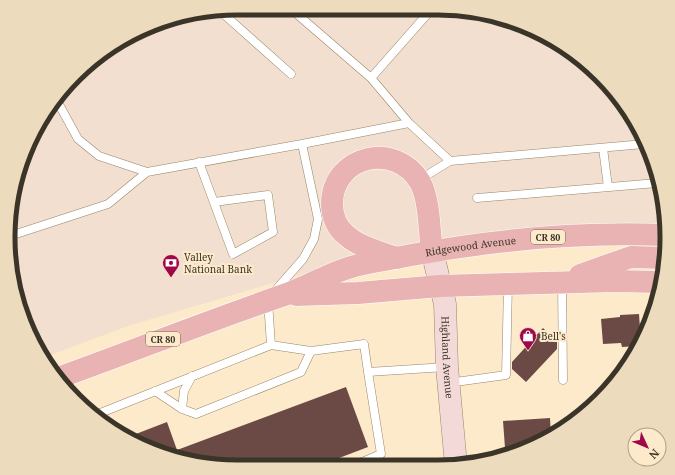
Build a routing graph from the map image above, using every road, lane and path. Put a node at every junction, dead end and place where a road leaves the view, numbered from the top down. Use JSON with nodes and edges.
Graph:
{"nodes":[{"id":1,"x":226,"y":15,"type":"edge"},
{"id":2,"x":298,"y":15,"type":"edge"},
{"id":3,"x":427,"y":15,"type":"edge"},
{"id":4,"x":291,"y":74,"type":"dead end"},
{"id":5,"x":371,"y":78,"type":"junction"},
{"id":6,"x":59,"y":105,"type":"edge"},
{"id":7,"x":409,"y":123,"type":"junction"},
{"id":8,"x":302,"y":144,"type":"junction"},
{"id":9,"x":640,"y":144,"type":"edge"},
{"id":10,"x":603,"y":148,"type":"junction"},
{"id":11,"x":450,"y":161,"type":"junction"},
{"id":12,"x":199,"y":162,"type":"junction"},
{"id":13,"x":147,"y":172,"type":"junction"},
{"id":14,"x":419,"y":180,"type":"junction"},
{"id":15,"x":653,"y":183,"type":"edge"},
{"id":16,"x":608,"y":187,"type":"junction"},
{"id":17,"x":477,"y":198,"type":"dead end"},
{"id":18,"x":214,"y":202,"type":"junction"},
{"id":19,"x":15,"y":234,"type":"edge"},
{"id":20,"x":660,"y":235,"type":"edge"},
{"id":21,"x":432,"y":251,"type":"junction"},
{"id":22,"x":396,"y":258,"type":"junction"},
{"id":23,"x":659,"y":258,"type":"edge"},
{"id":24,"x":562,"y":282,"type":"junction"},
{"id":25,"x":656,"y":282,"type":"edge"},
{"id":26,"x":508,"y":284,"type":"junction"},
{"id":27,"x":440,"y":286,"type":"junction"},
{"id":28,"x":276,"y":297,"type":"junction"},
{"id":29,"x":271,"y":345,"type":"junction"},
{"id":30,"x":311,"y":351,"type":"junction"},
{"id":31,"x":368,"y":372,"type":"junction"},
{"id":32,"x":448,"y":375,"type":"junction"},
{"id":33,"x":63,"y":376,"type":"edge"},
{"id":34,"x":192,"y":376,"type":"junction"},
{"id":35,"x":563,"y":380,"type":"dead end"},
{"id":36,"x":155,"y":391,"type":"junction"},
{"id":37,"x":182,"y":409,"type":"junction"},
{"id":38,"x":101,"y":413,"type":"edge"},
{"id":39,"x":367,"y":460,"type":"edge"},
{"id":40,"x":456,"y":460,"type":"edge"}],
"edges":[{"from":1,"to":4,"type":"lane"},
{"from":2,"to":5,"type":"lane"},
{"from":3,"to":5,"type":"lane"},
{"from":5,"to":7,"type":"lane"},
{"from":6,"to":13,"type":"lane"},
{"from":7,"to":8,"type":"lane"},
{"from":7,"to":11,"type":"lane"},
{"from":8,"to":12,"type":"lane"},
{"from":8,"to":28,"type":"lane"},
{"from":9,"to":10,"type":"lane"},
{"from":10,"to":11,"type":"lane"},
{"from":10,"to":16,"type":"lane"},
{"from":11,"to":14,"type":"lane"},
{"from":12,"to":13,"type":"lane"},
{"from":12,"to":18,"type":"lane"},
{"from":13,"to":19,"type":"lane"},
{"from":14,"to":21,"type":"main road"},
{"from":14,"to":22,"type":"main road"},
{"from":15,"to":16,"type":"lane"},
{"from":16,"to":17,"type":"lane"},
{"from":18,"to":18,"type":"lane"},
{"from":20,"to":21,"type":"main road","name":"Ridgewood Avenue","number":"CR 80"},
{"from":21,"to":22,"type":"main road","name":"Ridgewood Avenue","number":"CR 80"},
{"from":21,"to":27,"type":"street","name":"Highland Avenue"},
{"from":22,"to":28,"type":"main road","name":"Ridgewood Avenue","number":"CR 80"},
{"from":23,"to":24,"type":"main road"},
{"from":24,"to":25,"type":"main road","name":"Ridgewood Avenue","number":"CR 80"},
{"from":24,"to":26,"type":"main road","name":"Ridgewood Avenue","number":"CR 80"},
{"from":24,"to":35,"type":"lane"},
{"from":26,"to":27,"type":"main road","name":"Ridgewood Avenue","number":"CR 80"},
{"from":26,"to":32,"type":"lane"},
{"from":27,"to":28,"type":"main road","name":"Ridgewood Avenue","number":"CR 80"},
{"from":27,"to":32,"type":"street","name":"Highland Avenue"},
{"from":28,"to":29,"type":"lane"},
{"from":28,"to":33,"type":"main road","name":"Ridgewood Avenue","number":"CR 80"},
{"from":29,"to":30,"type":"lane"},
{"from":29,"to":34,"type":"lane"},
{"from":30,"to":31,"type":"lane"},
{"from":30,"to":37,"type":"lane"},
{"from":31,"to":32,"type":"lane"},
{"from":31,"to":39,"type":"lane"},
{"from":32,"to":40,"type":"street","name":"Highland Avenue"},
{"from":34,"to":36,"type":"lane"},
{"from":34,"to":37,"type":"lane"},
{"from":36,"to":37,"type":"lane"},
{"from":36,"to":38,"type":"lane"}]}
